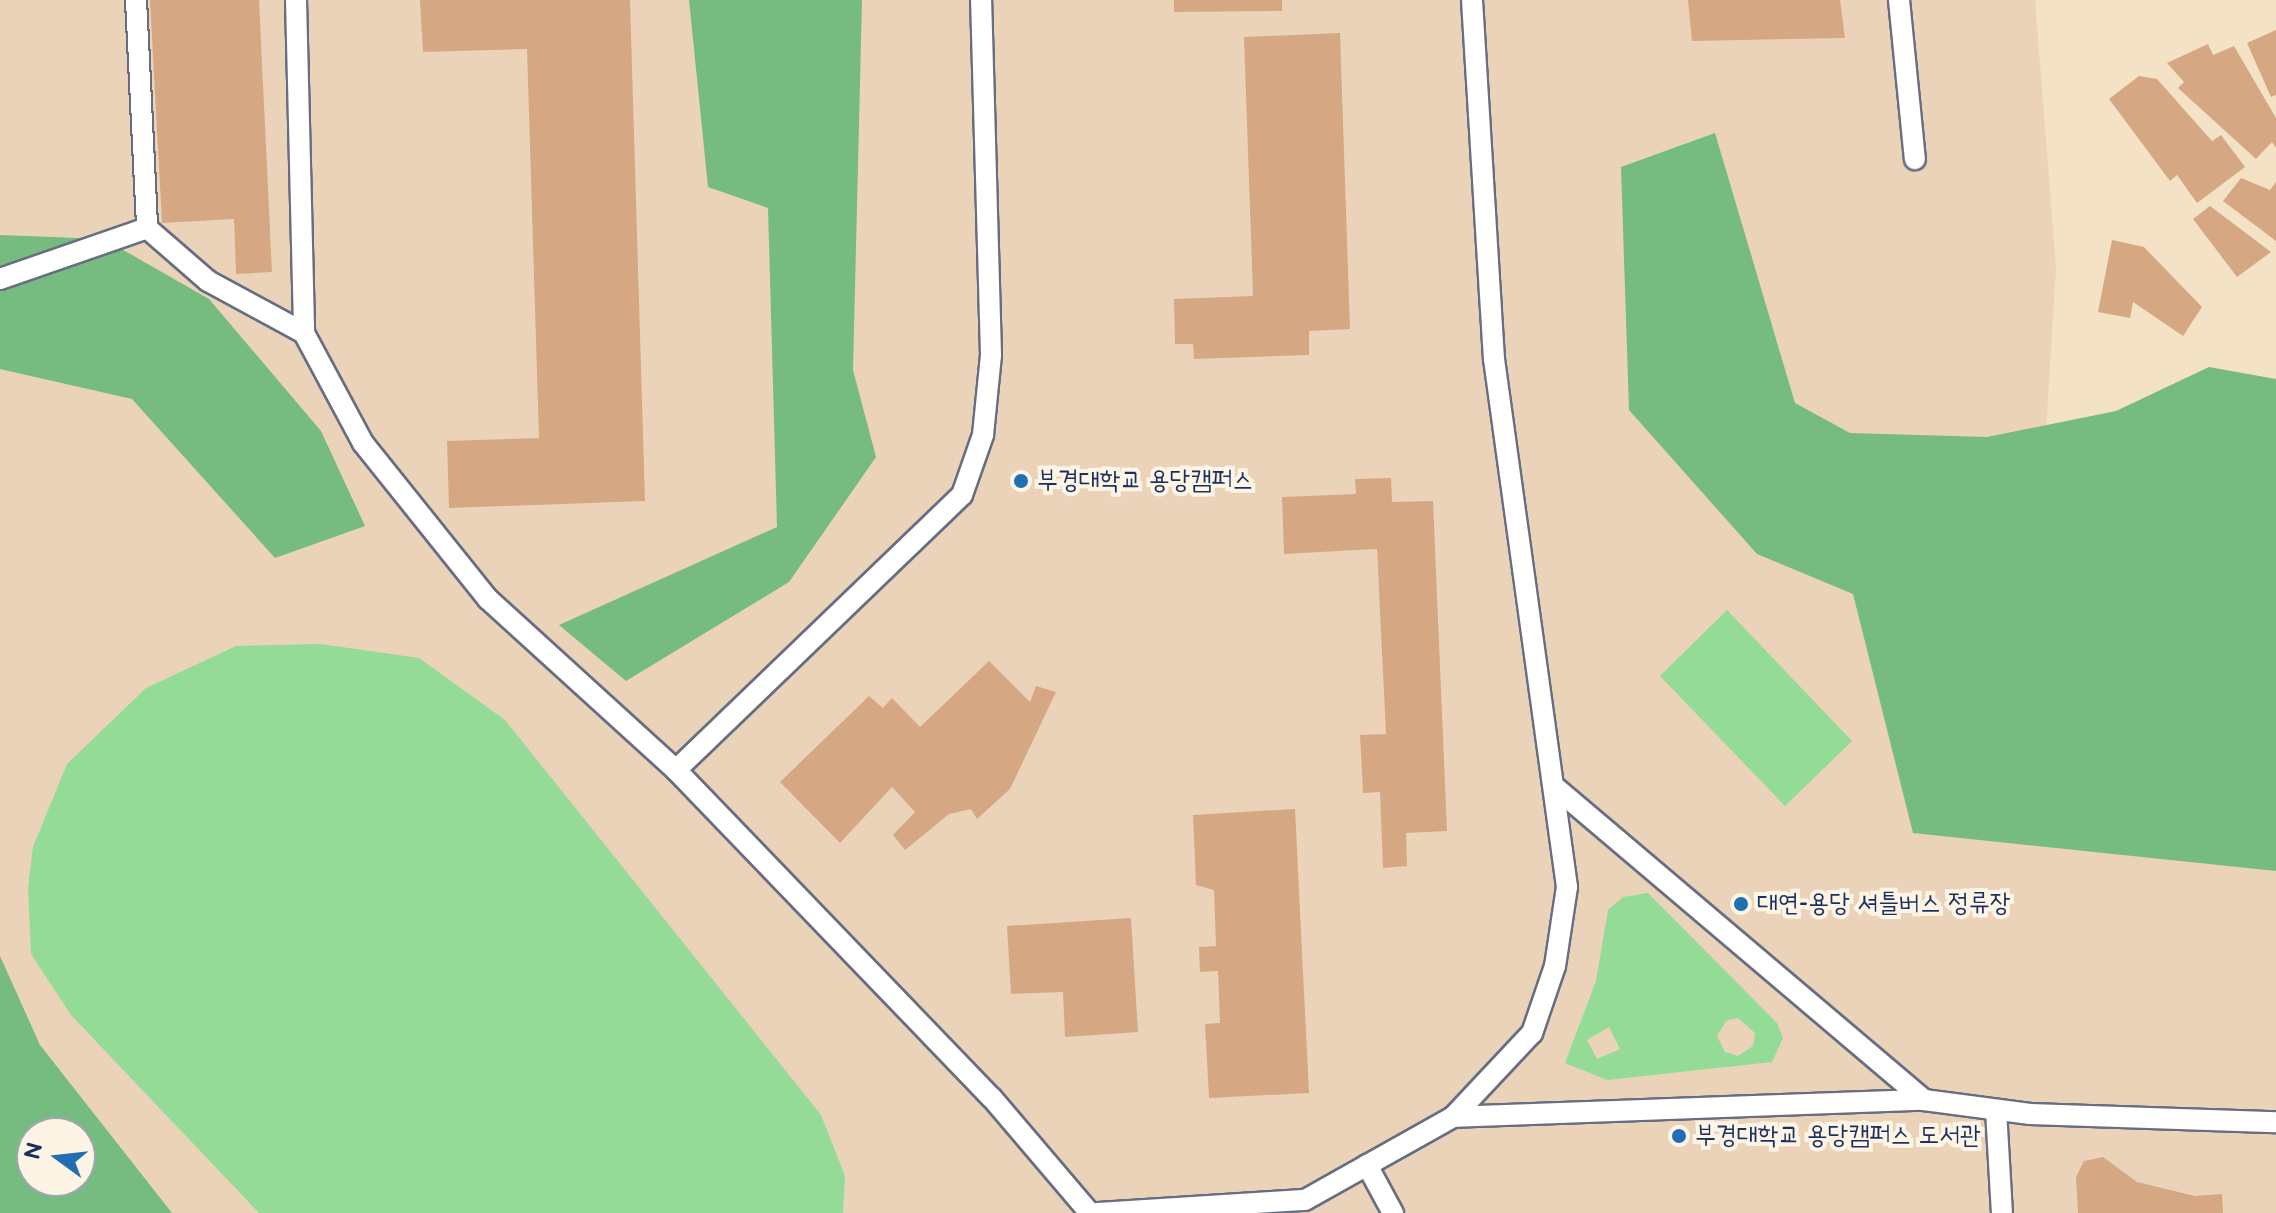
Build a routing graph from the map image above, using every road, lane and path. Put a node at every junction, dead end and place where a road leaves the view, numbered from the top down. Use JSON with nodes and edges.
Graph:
{"nodes":[{"id":1,"x":136,"y":0,"type":"edge"},
{"id":2,"x":296,"y":0,"type":"edge"},
{"id":3,"x":981,"y":0,"type":"edge"},
{"id":4,"x":1472,"y":0,"type":"edge"},
{"id":5,"x":1899,"y":0,"type":"edge"},
{"id":6,"x":1915,"y":159,"type":"dead end"},
{"id":7,"x":147,"y":228,"type":"junction"},
{"id":8,"x":0,"y":279,"type":"edge"},
{"id":9,"x":304,"y":333,"type":"junction"},
{"id":10,"x":676,"y":770,"type":"junction"},
{"id":11,"x":1556,"y":788,"type":"junction"},
{"id":12,"x":1924,"y":1100,"type":"junction"},
{"id":13,"x":1996,"y":1110,"type":"junction"},
{"id":14,"x":1453,"y":1117,"type":"junction"},
{"id":15,"x":2276,"y":1122,"type":"edge"},
{"id":16,"x":1367,"y":1165,"type":"junction"},
{"id":17,"x":1093,"y":1213,"type":"edge"},
{"id":18,"x":1393,"y":1213,"type":"edge"},
{"id":19,"x":2002,"y":1213,"type":"edge"}],
"edges":[{"from":1,"to":7,"type":"lane"},
{"from":2,"to":9,"type":"lane"},
{"from":3,"to":10,"type":"lane"},
{"from":4,"to":11,"type":"lane"},
{"from":5,"to":6,"type":"lane"},
{"from":7,"to":8,"type":"lane"},
{"from":7,"to":9,"type":"lane"},
{"from":9,"to":10,"type":"lane"},
{"from":10,"to":17,"type":"lane"},
{"from":11,"to":12,"type":"lane"},
{"from":11,"to":14,"type":"lane"},
{"from":12,"to":13,"type":"lane"},
{"from":12,"to":14,"type":"lane"},
{"from":13,"to":15,"type":"lane"},
{"from":13,"to":19,"type":"lane"},
{"from":14,"to":16,"type":"lane"},
{"from":16,"to":17,"type":"lane"},
{"from":16,"to":18,"type":"lane"}]}
